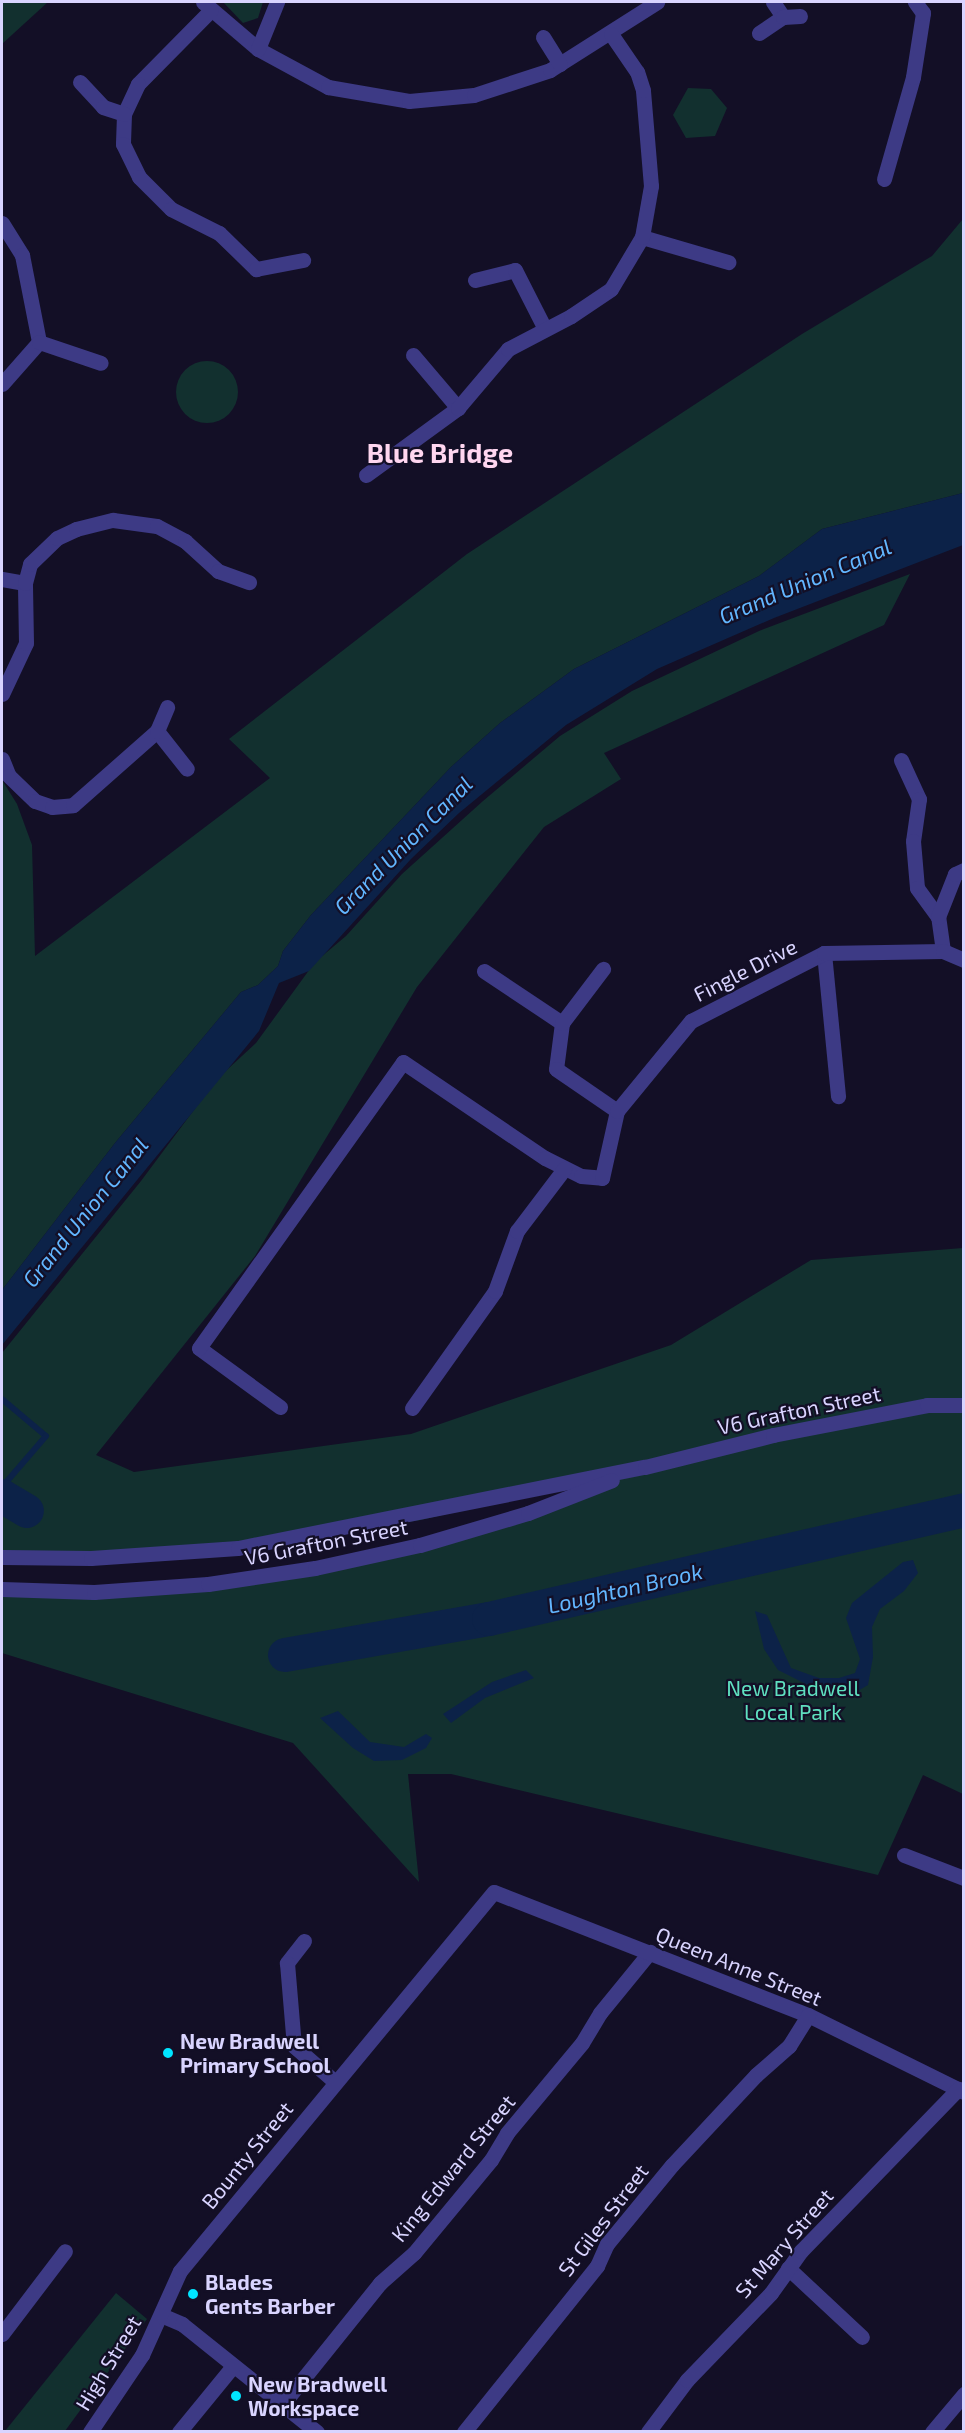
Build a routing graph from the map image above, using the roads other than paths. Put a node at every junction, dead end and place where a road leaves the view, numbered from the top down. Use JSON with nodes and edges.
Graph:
{"nodes":[{"id":1,"x":277,"y":2,"type":"edge"},
{"id":2,"x":657,"y":2,"type":"edge"},
{"id":3,"x":773,"y":2,"type":"edge"},
{"id":4,"x":915,"y":2,"type":"edge"},
{"id":5,"x":207,"y":6,"type":"edge"},
{"id":6,"x":800,"y":16,"type":"dead end"},
{"id":7,"x":783,"y":17,"type":"junction"},
{"id":8,"x":759,"y":33,"type":"dead end"},
{"id":9,"x":611,"y":34,"type":"junction"},
{"id":10,"x":543,"y":37,"type":"dead end"},
{"id":11,"x":258,"y":49,"type":"junction"},
{"id":12,"x":560,"y":64,"type":"junction"},
{"id":13,"x":80,"y":82,"type":"dead end"},
{"id":14,"x":124,"y":114,"type":"junction"},
{"id":15,"x":884,"y":179,"type":"dead end"},
{"id":16,"x":2,"y":223,"type":"edge"},
{"id":17,"x":642,"y":237,"type":"junction"},
{"id":18,"x":303,"y":260,"type":"dead end"},
{"id":19,"x":728,"y":262,"type":"dead end"},
{"id":20,"x":475,"y":280,"type":"dead end"},
{"id":21,"x":545,"y":329,"type":"junction"},
{"id":22,"x":39,"y":342,"type":"junction"},
{"id":23,"x":413,"y":355,"type":"dead end"},
{"id":24,"x":101,"y":363,"type":"dead end"},
{"id":25,"x":2,"y":384,"type":"edge"},
{"id":26,"x":458,"y":408,"type":"junction"},
{"id":27,"x":366,"y":475,"type":"dead end"},
{"id":28,"x":2,"y":579,"type":"edge"},
{"id":29,"x":249,"y":582,"type":"dead end"},
{"id":30,"x":25,"y":583,"type":"junction"},
{"id":31,"x":2,"y":693,"type":"edge"},
{"id":32,"x":166,"y":707,"type":"dead end"},
{"id":33,"x":156,"y":730,"type":"junction"},
{"id":34,"x":2,"y":759,"type":"edge"},
{"id":35,"x":901,"y":760,"type":"dead end"},
{"id":36,"x":187,"y":769,"type":"dead end"},
{"id":37,"x":963,"y":870,"type":"edge"},
{"id":38,"x":938,"y":917,"type":"junction"},
{"id":39,"x":943,"y":951,"type":"junction"},
{"id":40,"x":824,"y":953,"type":"junction"},
{"id":41,"x":963,"y":960,"type":"edge"},
{"id":42,"x":603,"y":969,"type":"dead end"},
{"id":43,"x":484,"y":971,"type":"dead end"},
{"id":44,"x":562,"y":1023,"type":"junction"},
{"id":45,"x":838,"y":1096,"type":"dead end"},
{"id":46,"x":617,"y":1111,"type":"junction"},
{"id":47,"x":564,"y":1169,"type":"junction"},
{"id":48,"x":963,"y":1404,"type":"edge"},
{"id":49,"x":280,"y":1407,"type":"dead end"},
{"id":50,"x":412,"y":1408,"type":"dead end"},
{"id":51,"x":645,"y":1467,"type":"junction"},
{"id":52,"x":2,"y":1557,"type":"edge"},
{"id":53,"x":2,"y":1589,"type":"edge"},
{"id":54,"x":904,"y":1855,"type":"dead end"},
{"id":55,"x":963,"y":1878,"type":"edge"},
{"id":56,"x":494,"y":1892,"type":"joint"},
{"id":57,"x":304,"y":1941,"type":"dead end"},
{"id":58,"x":650,"y":1952,"type":"junction"},
{"id":59,"x":808,"y":2015,"type":"junction"},
{"id":60,"x":334,"y":2081,"type":"junction"},
{"id":61,"x":961,"y":2090,"type":"edge"},
{"id":62,"x":65,"y":2251,"type":"dead end"},
{"id":63,"x":788,"y":2268,"type":"junction"},
{"id":64,"x":160,"y":2315,"type":"junction"},
{"id":65,"x":2,"y":2334,"type":"edge"},
{"id":66,"x":862,"y":2337,"type":"dead end"},
{"id":67,"x":233,"y":2366,"type":"junction"},
{"id":68,"x":963,"y":2394,"type":"edge"},
{"id":69,"x":282,"y":2405,"type":"junction"},
{"id":70,"x":90,"y":2432,"type":"edge"},
{"id":71,"x":179,"y":2432,"type":"edge"},
{"id":72,"x":317,"y":2432,"type":"edge"},
{"id":73,"x":464,"y":2432,"type":"edge"},
{"id":74,"x":648,"y":2432,"type":"edge"},
{"id":75,"x":932,"y":2432,"type":"edge"}],
"edges":[{"from":1,"to":11,"type":"street"},
{"from":2,"to":9,"type":"street"},
{"from":3,"to":7,"type":"street"},
{"from":4,"to":15,"type":"street"},
{"from":5,"to":11,"type":"street"},
{"from":5,"to":14,"type":"street"},
{"from":6,"to":7,"type":"street"},
{"from":7,"to":8,"type":"street"},
{"from":9,"to":12,"type":"street"},
{"from":9,"to":17,"type":"street"},
{"from":10,"to":12,"type":"street"},
{"from":11,"to":12,"type":"street"},
{"from":13,"to":14,"type":"street"},
{"from":14,"to":18,"type":"street"},
{"from":16,"to":22,"type":"street"},
{"from":17,"to":19,"type":"street"},
{"from":17,"to":21,"type":"street"},
{"from":20,"to":21,"type":"street"},
{"from":21,"to":26,"type":"street"},
{"from":22,"to":24,"type":"street"},
{"from":22,"to":25,"type":"street"},
{"from":23,"to":26,"type":"street"},
{"from":26,"to":27,"type":"street"},
{"from":28,"to":30,"type":"street"},
{"from":29,"to":30,"type":"street"},
{"from":30,"to":31,"type":"street"},
{"from":32,"to":33,"type":"street"},
{"from":33,"to":34,"type":"street"},
{"from":33,"to":36,"type":"street"},
{"from":35,"to":38,"type":"street"},
{"from":37,"to":38,"type":"street"},
{"from":38,"to":39,"type":"street"},
{"from":39,"to":40,"type":"street","name":"Fingle Drive"},
{"from":39,"to":41,"type":"street","name":"Fingle Drive"},
{"from":40,"to":45,"type":"street"},
{"from":40,"to":46,"type":"street","name":"Fingle Drive"},
{"from":42,"to":44,"type":"street"},
{"from":43,"to":44,"type":"street"},
{"from":44,"to":46,"type":"street"},
{"from":46,"to":47,"type":"street","name":"Fingle Drive"},
{"from":47,"to":49,"type":"street"},
{"from":47,"to":50,"type":"street"},
{"from":48,"to":51,"type":"street","name":"V6 Grafton Street"},
{"from":51,"to":52,"type":"street","name":"V6 Grafton Street"},
{"from":51,"to":53,"type":"street","name":"V6 Grafton Street"},
{"from":54,"to":55,"type":"street"},
{"from":56,"to":58,"type":"street","name":"Queen Anne Street"},
{"from":56,"to":60,"type":"street","name":"Bounty Street"},
{"from":57,"to":60,"type":"street"},
{"from":58,"to":59,"type":"street","name":"Queen Anne Street"},
{"from":58,"to":69,"type":"street","name":"King Edward Street"},
{"from":59,"to":61,"type":"street","name":"Queen Anne Street"},
{"from":59,"to":73,"type":"street","name":"St Giles Street"},
{"from":60,"to":64,"type":"street","name":"Bounty Street"},
{"from":61,"to":63,"type":"street","name":"St Mary Street"},
{"from":62,"to":65,"type":"street"},
{"from":63,"to":66,"type":"street"},
{"from":63,"to":74,"type":"street","name":"St Mary Street"},
{"from":64,"to":67,"type":"street"},
{"from":64,"to":70,"type":"street","name":"High Street"},
{"from":67,"to":69,"type":"street"},
{"from":67,"to":71,"type":"street"},
{"from":68,"to":75,"type":"street"},
{"from":69,"to":72,"type":"street"}]}
